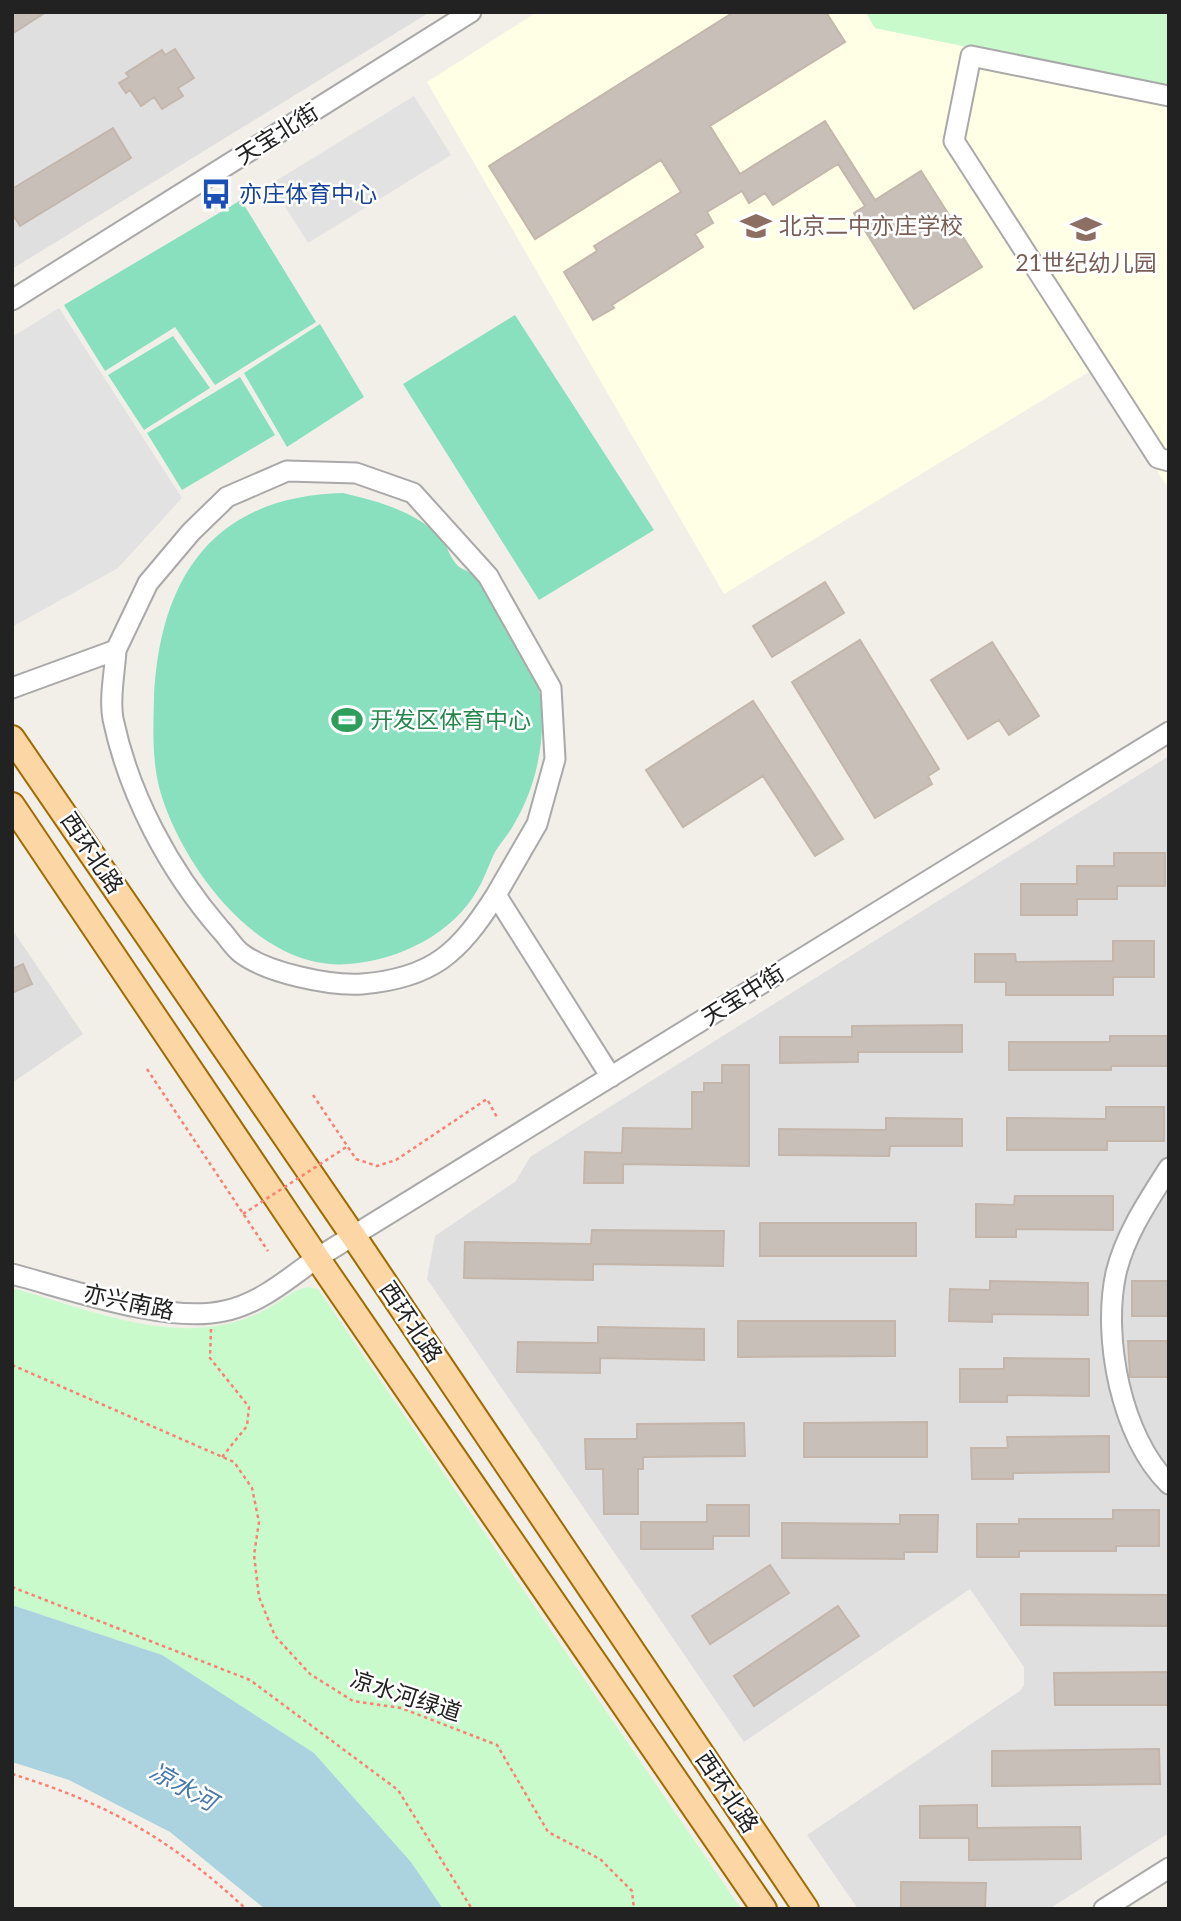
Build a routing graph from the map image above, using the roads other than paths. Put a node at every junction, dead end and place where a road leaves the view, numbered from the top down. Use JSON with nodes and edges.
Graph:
{"nodes":[{"id":1,"x":471,"y":12,"type":"edge"},
{"id":2,"x":1169,"y":96,"type":"edge"},
{"id":3,"x":12,"y":300,"type":"edge"},
{"id":4,"x":1169,"y":461,"type":"edge"},
{"id":5,"x":116,"y":650,"type":"junction"},
{"id":6,"x":12,"y":688,"type":"edge"},
{"id":7,"x":1169,"y":732,"type":"edge"},
{"id":8,"x":12,"y":737,"type":"edge"},
{"id":9,"x":12,"y":805,"type":"edge"},
{"id":10,"x":496,"y":895,"type":"junction"},
{"id":11,"x":611,"y":1077,"type":"junction"},
{"id":12,"x":1169,"y":1168,"type":"edge"},
{"id":13,"x":354,"y":1237,"type":"junction"},
{"id":14,"x":317,"y":1258,"type":"junction"},
{"id":15,"x":12,"y":1274,"type":"edge"},
{"id":16,"x":1169,"y":1484,"type":"edge"},
{"id":17,"x":1169,"y":1868,"type":"edge"},
{"id":18,"x":764,"y":1909,"type":"edge"},
{"id":19,"x":806,"y":1909,"type":"edge"},
{"id":20,"x":1104,"y":1909,"type":"edge"}],
"edges":[{"from":1,"to":3,"type":"street","name":"天宝北街"},
{"from":2,"to":4,"type":"street"},
{"from":5,"to":6,"type":"street"},
{"from":5,"to":10,"type":"street"},
{"from":5,"to":10,"type":"street"},
{"from":7,"to":11,"type":"street","name":"天宝中街"},
{"from":8,"to":13,"type":"main road","name":"西环北路"},
{"from":9,"to":14,"type":"main road","name":"西环北路"},
{"from":10,"to":11,"type":"street"},
{"from":11,"to":13,"type":"street","name":"天宝中街"},
{"from":12,"to":16,"type":"street"},
{"from":13,"to":14,"type":"street","name":"天宝中街"},
{"from":13,"to":19,"type":"main road","name":"西环北路"},
{"from":14,"to":15,"type":"street","name":"亦兴南路"},
{"from":14,"to":18,"type":"main road","name":"西环北路"},
{"from":17,"to":20,"type":"street"}]}
